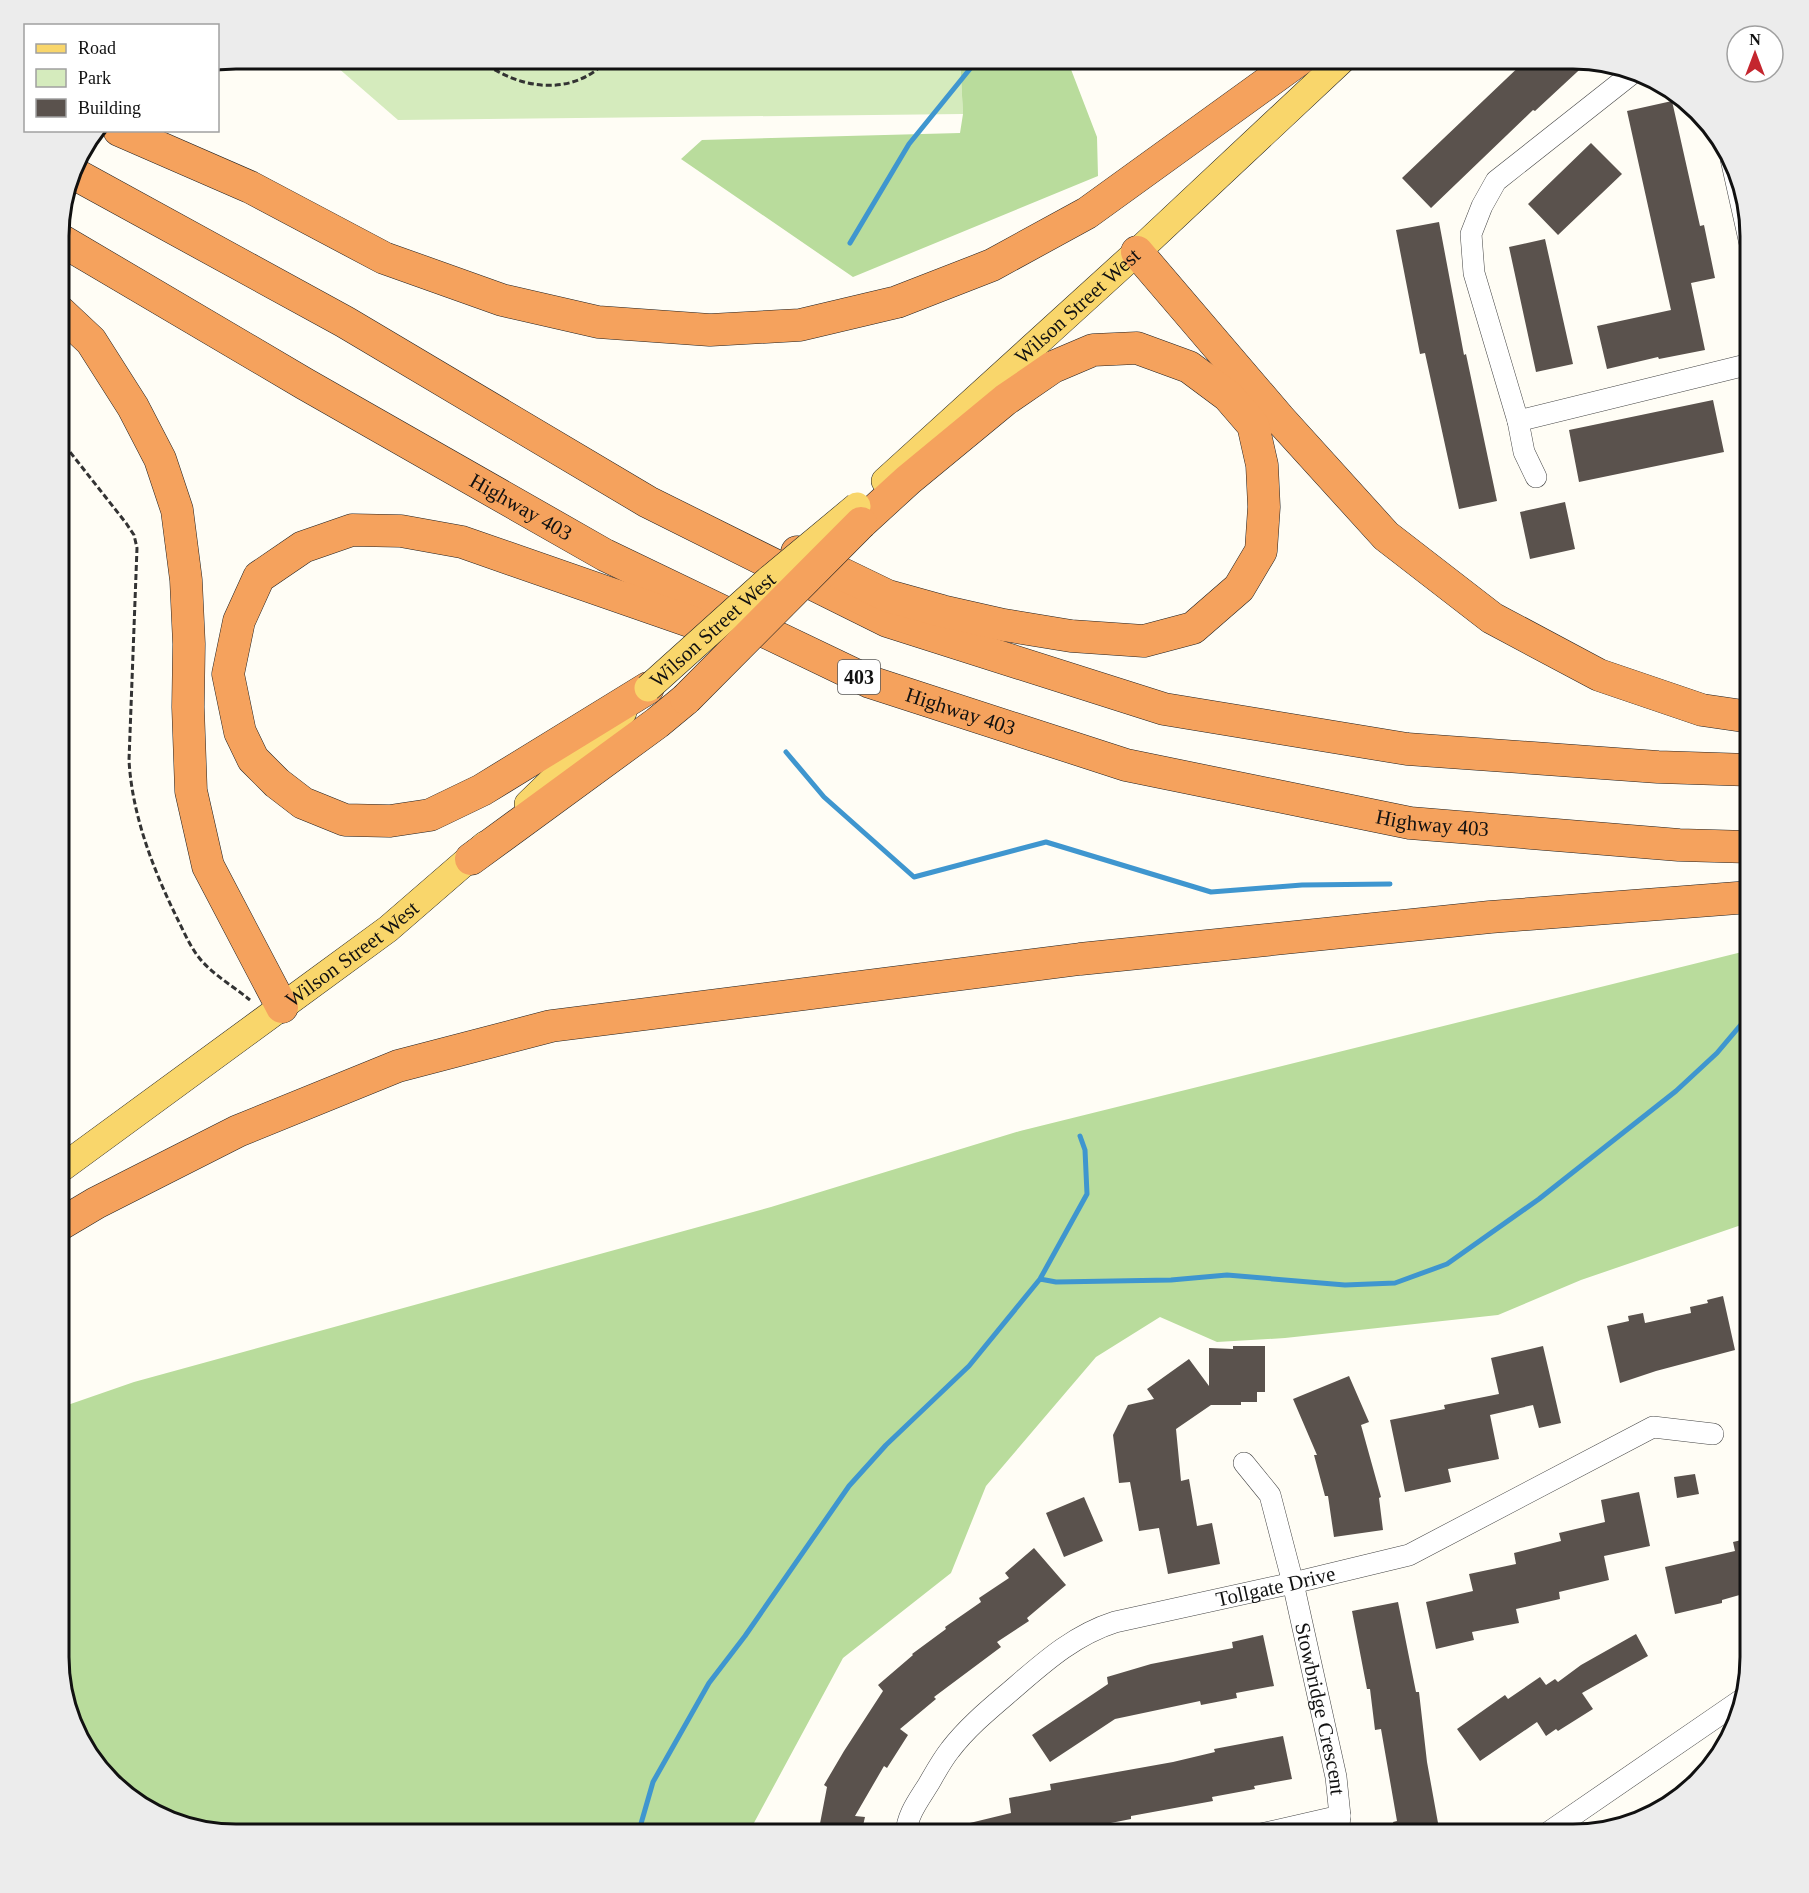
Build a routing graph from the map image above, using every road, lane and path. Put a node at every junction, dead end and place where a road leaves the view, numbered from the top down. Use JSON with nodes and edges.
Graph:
{"nodes":[{"id":1,"x":495,"y":69,"type":"edge"},
{"id":2,"x":599,"y":69,"type":"edge"},
{"id":3,"x":1286,"y":69,"type":"edge"},
{"id":4,"x":1332,"y":69,"type":"edge"},
{"id":5,"x":1626,"y":78,"type":"edge"},
{"id":6,"x":124,"y":132,"type":"edge"},
{"id":7,"x":80,"y":177,"type":"edge"},
{"id":8,"x":69,"y":245,"type":"edge"},
{"id":9,"x":1137,"y":252,"type":"junction"},
{"id":10,"x":69,"y":320,"type":"edge"},
{"id":11,"x":345,"y":322,"type":"junction"},
{"id":12,"x":1740,"y":366,"type":"edge"},
{"id":13,"x":1518,"y":421,"type":"junction"},
{"id":14,"x":69,"y":451,"type":"edge"},
{"id":15,"x":1536,"y":477,"type":"dead end"},
{"id":16,"x":859,"y":515,"type":"junction"},
{"id":17,"x":870,"y":682,"type":"junction"},
{"id":18,"x":648,"y":688,"type":"junction"},
{"id":19,"x":1740,"y":716,"type":"edge"},
{"id":20,"x":1740,"y":770,"type":"edge"},
{"id":21,"x":1740,"y":847,"type":"edge"},
{"id":22,"x":471,"y":859,"type":"junction"},
{"id":23,"x":1740,"y":898,"type":"edge"},
{"id":24,"x":276,"y":1012,"type":"junction"},
{"id":25,"x":69,"y":1163,"type":"edge"},
{"id":26,"x":69,"y":1219,"type":"edge"},
{"id":27,"x":1713,"y":1434,"type":"dead end"},
{"id":28,"x":1244,"y":1463,"type":"dead end"},
{"id":29,"x":1293,"y":1583,"type":"junction"},
{"id":30,"x":1732,"y":1705,"type":"edge"},
{"id":31,"x":907,"y":1824,"type":"edge"},
{"id":32,"x":1339,"y":1824,"type":"edge"},
{"id":33,"x":1560,"y":1824,"type":"edge"}],
"edges":[{"from":1,"to":2,"type":"path"},
{"from":3,"to":6,"type":"highway"},
{"from":4,"to":9,"type":"main road","name":"Wilson Street West"},
{"from":5,"to":13,"type":"street"},
{"from":7,"to":11,"type":"highway"},
{"from":8,"to":17,"type":"highway","name":"Highway 403","number":"403"},
{"from":9,"to":16,"type":"main road","name":"Wilson Street West"},
{"from":9,"to":19,"type":"highway"},
{"from":10,"to":24,"type":"highway"},
{"from":11,"to":16,"type":"highway"},
{"from":11,"to":20,"type":"highway"},
{"from":12,"to":13,"type":"street"},
{"from":13,"to":15,"type":"street"},
{"from":14,"to":24,"type":"path"},
{"from":16,"to":18,"type":"main road","name":"Wilson Street West","bridge":true},
{"from":16,"to":22,"type":"highway","bridge":true},
{"from":17,"to":18,"type":"highway"},
{"from":17,"to":21,"type":"highway","name":"Highway 403","number":"403"},
{"from":18,"to":22,"type":"main road","name":"Wilson Street West"},
{"from":22,"to":24,"type":"main road","name":"Wilson Street West"},
{"from":23,"to":26,"type":"highway"},
{"from":24,"to":25,"type":"main road","name":"Wilson Street West"},
{"from":27,"to":29,"type":"street","name":"Tollgate Drive"},
{"from":28,"to":29,"type":"street","name":"Stowbridge Crescent"},
{"from":29,"to":31,"type":"street","name":"Tollgate Drive"},
{"from":29,"to":32,"type":"street","name":"Stowbridge Crescent"},
{"from":30,"to":33,"type":"street"}]}
